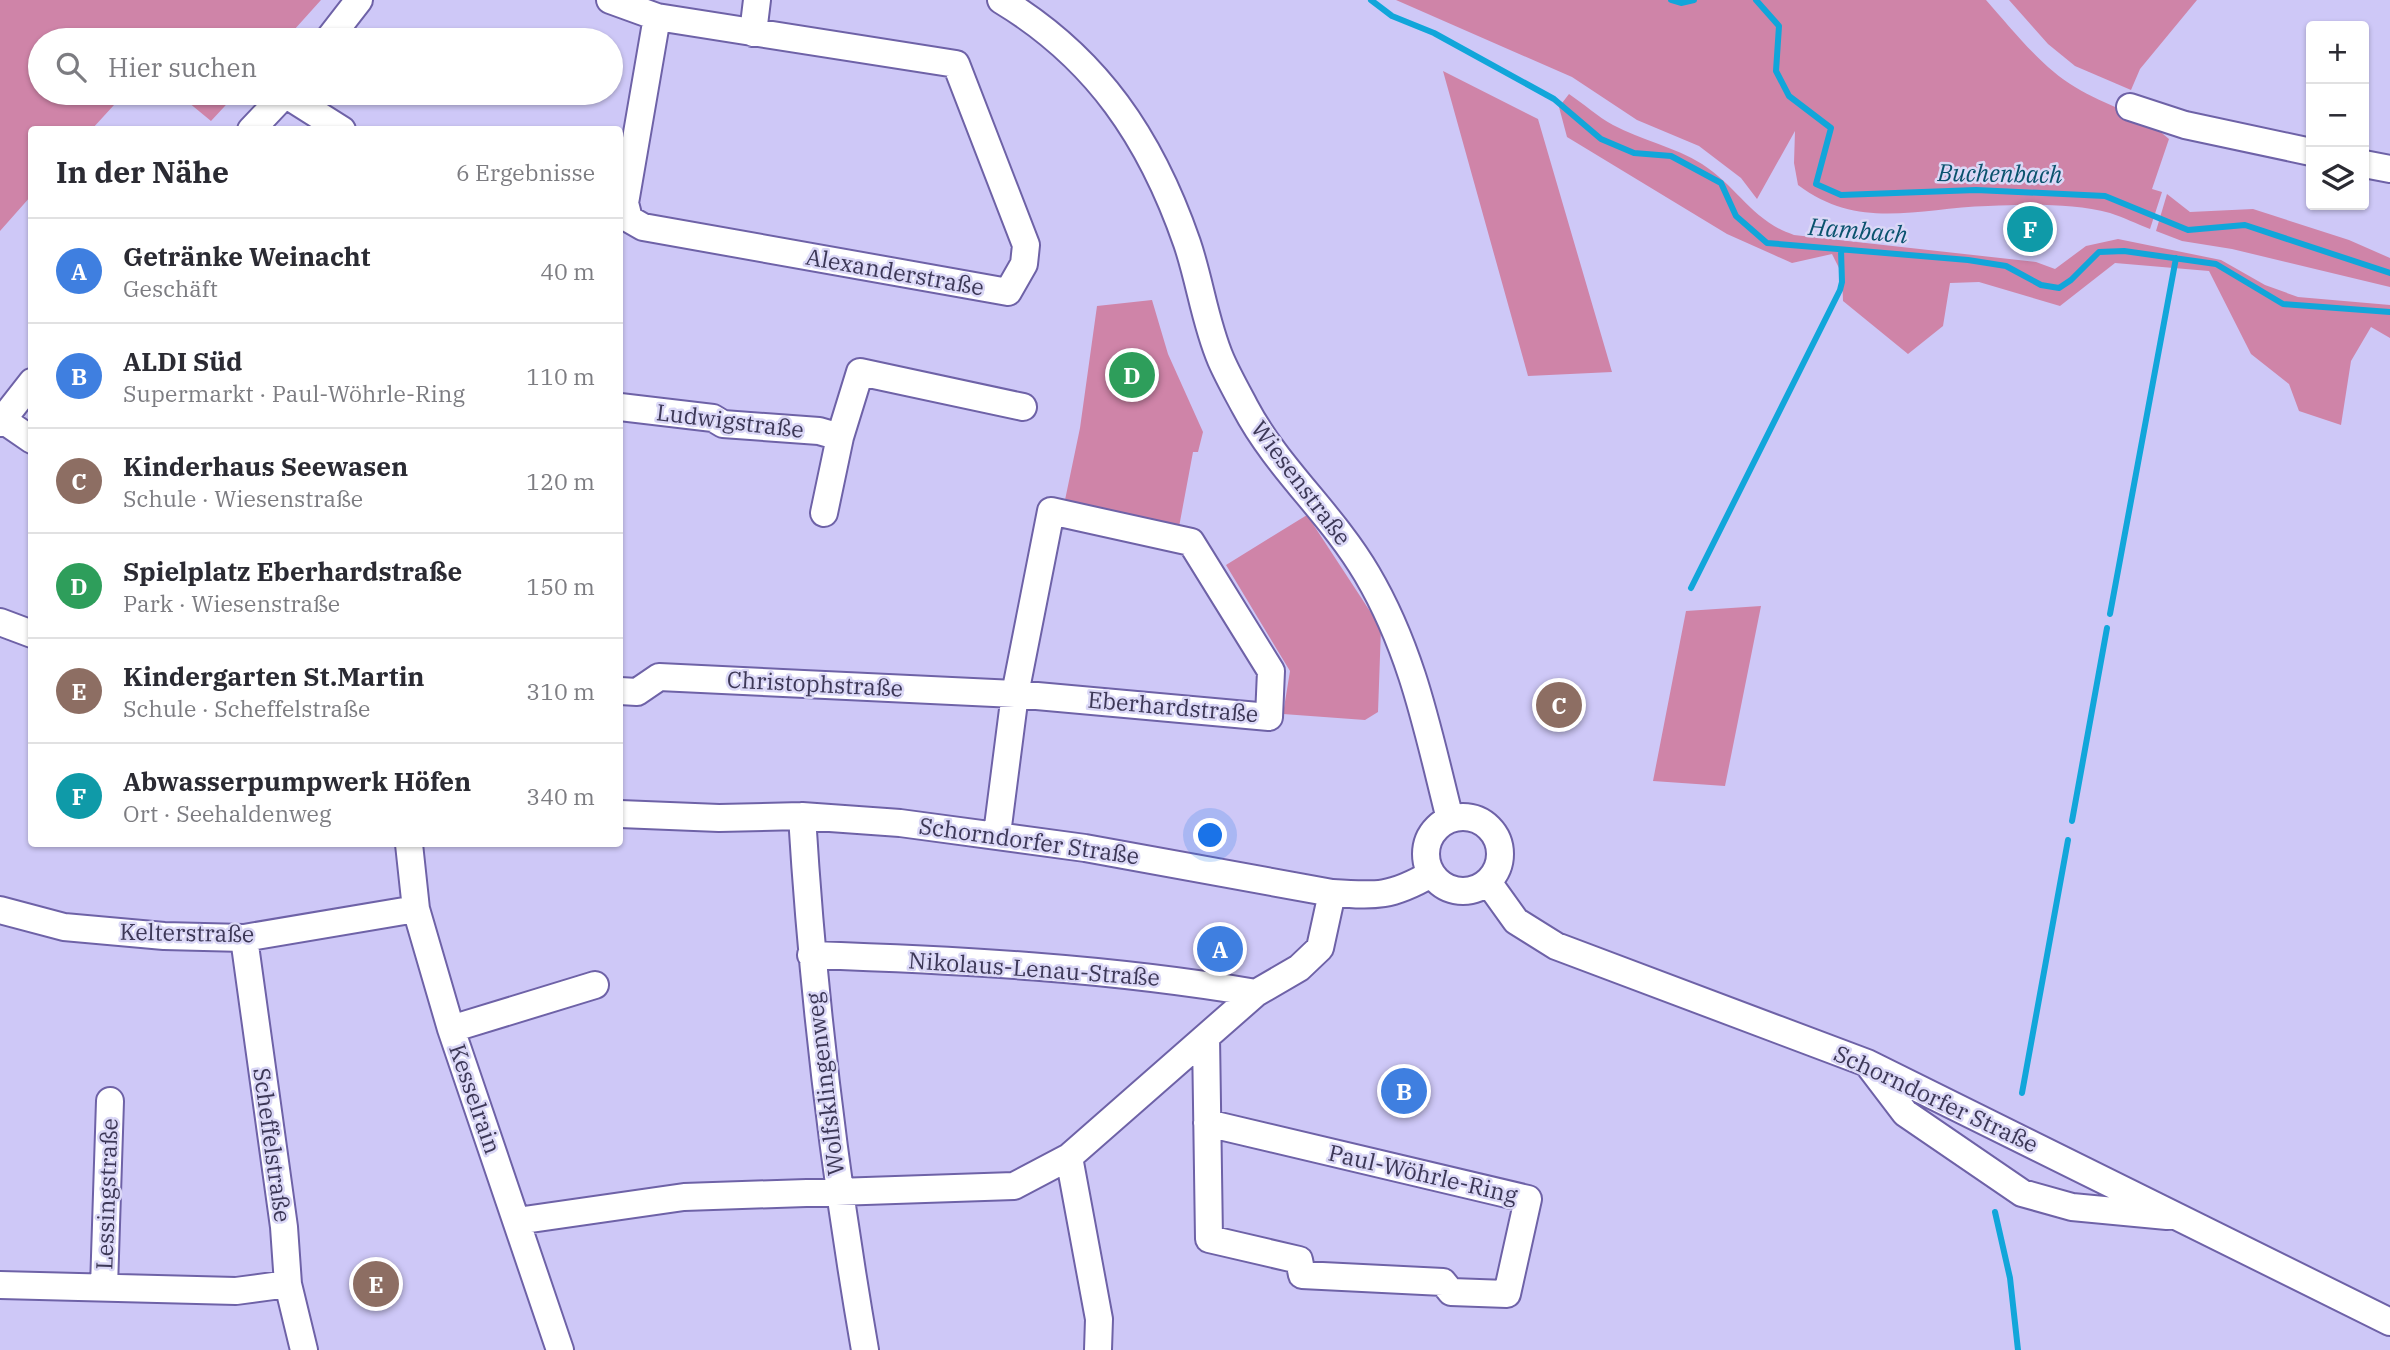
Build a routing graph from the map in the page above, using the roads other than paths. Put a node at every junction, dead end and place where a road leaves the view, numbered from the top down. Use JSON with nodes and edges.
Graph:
{"nodes":[{"id":1,"x":359,"y":0,"type":"edge"},
{"id":2,"x":610,"y":0,"type":"edge"},
{"id":3,"x":757,"y":0,"type":"edge"},
{"id":4,"x":1002,"y":0,"type":"edge"},
{"id":5,"x":657,"y":17,"type":"junction"},
{"id":6,"x":337,"y":28,"type":"edge"},
{"id":7,"x":753,"y":33,"type":"junction"},
{"id":8,"x":275,"y":105,"type":"edge"},
{"id":9,"x":304,"y":105,"type":"edge"},
{"id":10,"x":2130,"y":107,"type":"dead end"},
{"id":11,"x":255,"y":126,"type":"edge"},
{"id":12,"x":336,"y":126,"type":"edge"},
{"id":13,"x":2306,"y":151,"type":"edge"},
{"id":14,"x":2369,"y":165,"type":"edge"},
{"id":15,"x":2390,"y":169,"type":"edge"},
{"id":16,"x":28,"y":387,"type":"edge"},
{"id":17,"x":623,"y":407,"type":"edge"},
{"id":18,"x":1023,"y":407,"type":"dead end"},
{"id":19,"x":0,"y":420,"type":"edge"},
{"id":20,"x":840,"y":437,"type":"junction"},
{"id":21,"x":28,"y":438,"type":"edge"},
{"id":22,"x":824,"y":513,"type":"dead end"},
{"id":23,"x":0,"y":622,"type":"edge"},
{"id":24,"x":28,"y":632,"type":"edge"},
{"id":25,"x":623,"y":691,"type":"edge"},
{"id":26,"x":1015,"y":694,"type":"junction"},
{"id":27,"x":623,"y":814,"type":"edge"},
{"id":28,"x":802,"y":816,"type":"junction"},
{"id":29,"x":1450,"y":819,"type":"junction"},
{"id":30,"x":997,"y":834,"type":"junction"},
{"id":31,"x":409,"y":847,"type":"edge"},
{"id":32,"x":1431,"y":874,"type":"junction"},
{"id":33,"x":1488,"y":882,"type":"junction"},
{"id":34,"x":1332,"y":893,"type":"junction"},
{"id":35,"x":416,"y":909,"type":"junction"},
{"id":36,"x":0,"y":910,"type":"edge"},
{"id":37,"x":244,"y":938,"type":"junction"},
{"id":38,"x":811,"y":955,"type":"junction"},
{"id":39,"x":595,"y":985,"type":"dead end"},
{"id":40,"x":1256,"y":993,"type":"junction"},
{"id":41,"x":451,"y":1030,"type":"junction"},
{"id":42,"x":1206,"y":1037,"type":"junction"},
{"id":43,"x":1867,"y":1063,"type":"junction"},
{"id":44,"x":110,"y":1101,"type":"dead end"},
{"id":45,"x":1207,"y":1123,"type":"junction"},
{"id":46,"x":1069,"y":1157,"type":"junction"},
{"id":47,"x":838,"y":1191,"type":"junction"},
{"id":48,"x":2184,"y":1217,"type":"junction"},
{"id":49,"x":517,"y":1221,"type":"junction"},
{"id":50,"x":0,"y":1284,"type":"edge"},
{"id":51,"x":288,"y":1284,"type":"junction"},
{"id":52,"x":104,"y":1287,"type":"junction"},
{"id":53,"x":2390,"y":1322,"type":"edge"},
{"id":54,"x":304,"y":1350,"type":"edge"},
{"id":55,"x":560,"y":1350,"type":"edge"},
{"id":56,"x":865,"y":1350,"type":"edge"},
{"id":57,"x":1098,"y":1350,"type":"edge"}],
"edges":[{"from":1,"to":6,"type":"street"},
{"from":2,"to":5,"type":"street","name":"Alexanderstraße"},
{"from":3,"to":7,"type":"street"},
{"from":4,"to":29,"type":"street","name":"Wiesenstraße"},
{"from":5,"to":7,"type":"street","name":"Alexanderstraße"},
{"from":5,"to":7,"type":"street","name":"Alexanderstraße"},
{"from":8,"to":11,"type":"street"},
{"from":9,"to":12,"type":"street"},
{"from":10,"to":13,"type":"street"},
{"from":14,"to":15,"type":"street"},
{"from":16,"to":19,"type":"street"},
{"from":17,"to":20,"type":"street","name":"Ludwigstraße"},
{"from":18,"to":20,"type":"street"},
{"from":19,"to":21,"type":"street"},
{"from":20,"to":22,"type":"street"},
{"from":23,"to":24,"type":"street"},
{"from":25,"to":26,"type":"street","name":"Christophstraße"},
{"from":26,"to":26,"type":"street","name":"Eberhardstraße"},
{"from":26,"to":30,"type":"street","name":"Eberhardstraße"},
{"from":27,"to":28,"type":"street","name":"Schorndorfer Straße"},
{"from":28,"to":30,"type":"street","name":"Schorndorfer Straße"},
{"from":28,"to":38,"type":"street","name":"Wolfsklingenweg"},
{"from":29,"to":32,"type":"street"},
{"from":29,"to":33,"type":"street"},
{"from":30,"to":34,"type":"street","name":"Schorndorfer Straße"},
{"from":31,"to":35,"type":"street","name":"Kesselrain"},
{"from":32,"to":33,"type":"street"},
{"from":32,"to":34,"type":"street","name":"Schorndorfer Straße"},
{"from":33,"to":43,"type":"street","name":"Schorndorfer Straße"},
{"from":34,"to":40,"type":"street"},
{"from":35,"to":37,"type":"street","name":"Kelterstraße"},
{"from":35,"to":41,"type":"street","name":"Kesselrain"},
{"from":36,"to":37,"type":"street","name":"Kelterstraße"},
{"from":37,"to":51,"type":"street","name":"Scheffelstraße"},
{"from":38,"to":40,"type":"street","name":"Nikolaus-Lenau-Straße"},
{"from":38,"to":47,"type":"street","name":"Wolfsklingenweg"},
{"from":39,"to":41,"type":"street"},
{"from":40,"to":42,"type":"street"},
{"from":41,"to":49,"type":"street","name":"Kesselrain"},
{"from":42,"to":45,"type":"street","name":"Paul-Wöhrle-Ring"},
{"from":42,"to":46,"type":"street"},
{"from":43,"to":48,"type":"street","name":"Schorndorfer Straße"},
{"from":43,"to":48,"type":"street"},
{"from":44,"to":52,"type":"street","name":"Lessingstraße"},
{"from":45,"to":45,"type":"street","name":"Paul-Wöhrle-Ring"},
{"from":46,"to":47,"type":"street"},
{"from":46,"to":57,"type":"street"},
{"from":47,"to":49,"type":"street"},
{"from":47,"to":56,"type":"street","name":"Wolfsklingenweg"},
{"from":48,"to":53,"type":"street","name":"Schorndorfer Straße"},
{"from":49,"to":55,"type":"street","name":"Kesselrain"},
{"from":50,"to":52,"type":"street","name":"Lessingstraße"},
{"from":51,"to":52,"type":"street","name":"Lessingstraße"},
{"from":51,"to":54,"type":"street","name":"Scheffelstraße"}]}
